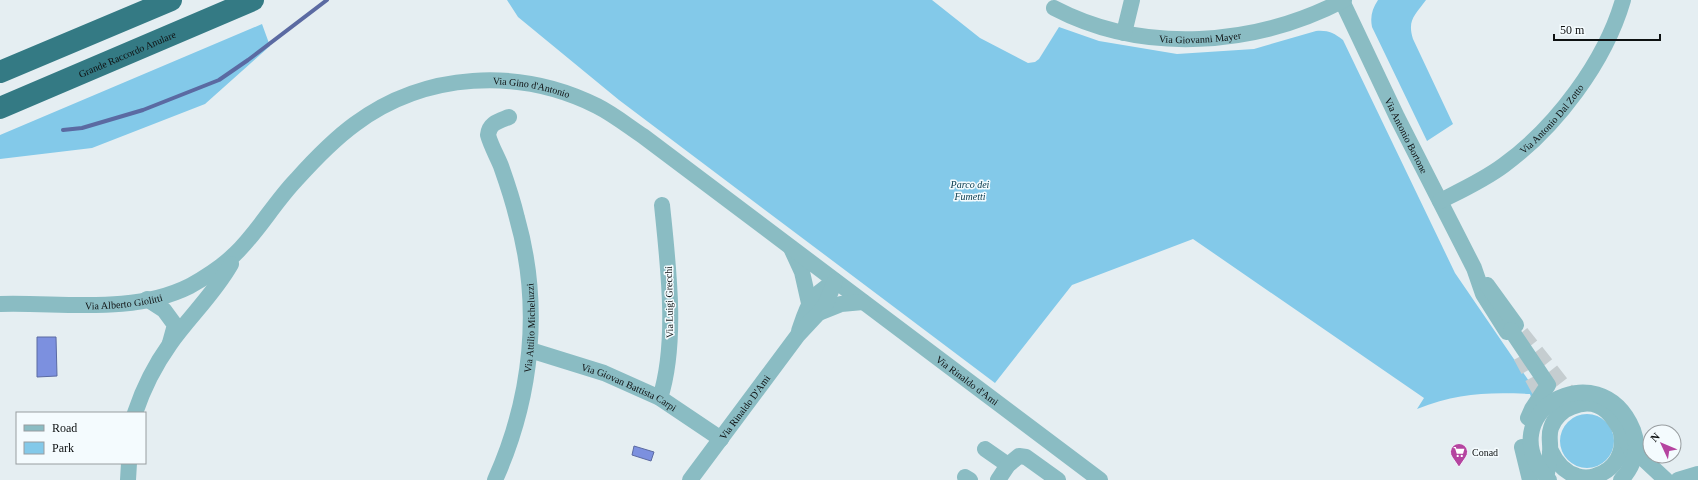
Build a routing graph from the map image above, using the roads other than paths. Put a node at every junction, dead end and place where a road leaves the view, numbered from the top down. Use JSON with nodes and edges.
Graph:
{"nodes":[{"id":1,"x":171,"y":0,"type":"edge"},
{"id":2,"x":253,"y":0,"type":"edge"},
{"id":3,"x":1132,"y":0,"type":"edge"},
{"id":4,"x":1343,"y":0,"type":"edge"},
{"id":5,"x":1623,"y":0,"type":"edge"},
{"id":6,"x":1054,"y":8,"type":"dead end"},
{"id":7,"x":1124,"y":33,"type":"junction"},
{"id":8,"x":0,"y":72,"type":"edge"},
{"id":9,"x":0,"y":108,"type":"edge"},
{"id":10,"x":509,"y":117,"type":"dead end"},
{"id":11,"x":1440,"y":201,"type":"junction"},
{"id":12,"x":662,"y":205,"type":"dead end"},
{"id":13,"x":789,"y":245,"type":"junction"},
{"id":14,"x":235,"y":254,"type":"junction"},
{"id":15,"x":836,"y":281,"type":"junction"},
{"id":16,"x":182,"y":289,"type":"junction"},
{"id":17,"x":147,"y":300,"type":"junction"},
{"id":18,"x":863,"y":302,"type":"junction"},
{"id":19,"x":0,"y":304,"type":"edge"},
{"id":20,"x":815,"y":308,"type":"junction"},
{"id":21,"x":192,"y":318,"type":"junction"},
{"id":22,"x":175,"y":325,"type":"junction"},
{"id":23,"x":170,"y":344,"type":"junction"},
{"id":24,"x":530,"y":350,"type":"junction"},
{"id":25,"x":1548,"y":384,"type":"junction"},
{"id":26,"x":1575,"y":397,"type":"junction"},
{"id":27,"x":660,"y":398,"type":"junction"},
{"id":28,"x":1548,"y":407,"type":"tunnel mouth"},
{"id":29,"x":135,"y":412,"type":"edge"},
{"id":30,"x":1551,"y":427,"type":"junction"},
{"id":31,"x":1620,"y":430,"type":"junction"},
{"id":32,"x":721,"y":439,"type":"junction"},
{"id":33,"x":985,"y":449,"type":"dead end"},
{"id":34,"x":1550,"y":451,"type":"junction"},
{"id":35,"x":1634,"y":452,"type":"junction"},
{"id":36,"x":129,"y":464,"type":"edge"},
{"id":37,"x":1008,"y":466,"type":"junction"},
{"id":38,"x":1548,"y":477,"type":"edge"},
{"id":39,"x":1575,"y":478,"type":"edge"},
{"id":40,"x":1603,"y":478,"type":"edge"},
{"id":41,"x":128,"y":480,"type":"edge"},
{"id":42,"x":495,"y":480,"type":"edge"},
{"id":43,"x":690,"y":480,"type":"edge"},
{"id":44,"x":998,"y":480,"type":"edge"},
{"id":45,"x":1058,"y":480,"type":"edge"},
{"id":46,"x":1100,"y":480,"type":"edge"},
{"id":47,"x":1530,"y":480,"type":"edge"},
{"id":48,"x":1621,"y":480,"type":"edge"},
{"id":49,"x":1666,"y":480,"type":"edge"}],
"edges":[{"from":1,"to":8,"type":"highway"},
{"from":2,"to":9,"type":"highway","name":"Grande Raccordo Anulare"},
{"from":3,"to":7,"type":"street"},
{"from":4,"to":7,"type":"street","name":"Via Giovanni Mayer"},
{"from":4,"to":11,"type":"street","name":"Via Antonio Bortone"},
{"from":5,"to":11,"type":"street","name":"Via Antonio Dal Zotto"},
{"from":6,"to":7,"type":"street","name":"Via Giovanni Mayer"},
{"from":10,"to":24,"type":"street","name":"Via Attilio Micheluzzi"},
{"from":11,"to":25,"type":"street","name":"Via Antonio Bortone"},
{"from":12,"to":27,"type":"street","name":"Via Luigi Grecchi"},
{"from":13,"to":14,"type":"street","name":"Via Gino d'Antonio"},
{"from":13,"to":15,"type":"street","name":"Via Gino d'Antonio"},
{"from":13,"to":20,"type":"street"},
{"from":14,"to":16,"type":"street","name":"Via Alberto Giolitti"},
{"from":14,"to":21,"type":"street"},
{"from":15,"to":18,"type":"street","name":"Via Rinaldo d'Ami"},
{"from":15,"to":20,"type":"street","name":"Via Rinaldo D'Ami"},
{"from":16,"to":17,"type":"street","name":"Via Alberto Giolitti"},
{"from":16,"to":21,"type":"street"},
{"from":16,"to":22,"type":"street"},
{"from":17,"to":19,"type":"street","name":"Via Alberto Giolitti"},
{"from":17,"to":22,"type":"street"},
{"from":18,"to":20,"type":"street","name":"Via Rinaldo D'Ami"},
{"from":18,"to":46,"type":"street","name":"Via Rinaldo d'Ami"},
{"from":20,"to":32,"type":"street","name":"Via Rinaldo D'Ami"},
{"from":21,"to":23,"type":"street"},
{"from":22,"to":23,"type":"street"},
{"from":23,"to":29,"type":"street"},
{"from":24,"to":27,"type":"street","name":"Via Giovan Battista Carpi"},
{"from":24,"to":42,"type":"street","name":"Via Attilio Micheluzzi"},
{"from":25,"to":26,"type":"street"},
{"from":25,"to":47,"type":"street"},
{"from":26,"to":30,"type":"street"},
{"from":26,"to":31,"type":"street"},
{"from":26,"to":35,"type":"street"},
{"from":26,"to":38,"type":"street"},
{"from":27,"to":32,"type":"street","name":"Via Giovan Battista Carpi"},
{"from":28,"to":30,"type":"street"},
{"from":30,"to":34,"type":"street"},
{"from":31,"to":35,"type":"street"},
{"from":31,"to":40,"type":"street"},
{"from":32,"to":43,"type":"street","name":"Via Rinaldo D'Ami"},
{"from":33,"to":37,"type":"street"},
{"from":34,"to":38,"type":"street"},
{"from":34,"to":39,"type":"street"},
{"from":35,"to":48,"type":"street"},
{"from":35,"to":49,"type":"street"},
{"from":36,"to":41,"type":"street"},
{"from":37,"to":44,"type":"street"},
{"from":37,"to":45,"type":"street"},
{"from":39,"to":40,"type":"street"}]}
